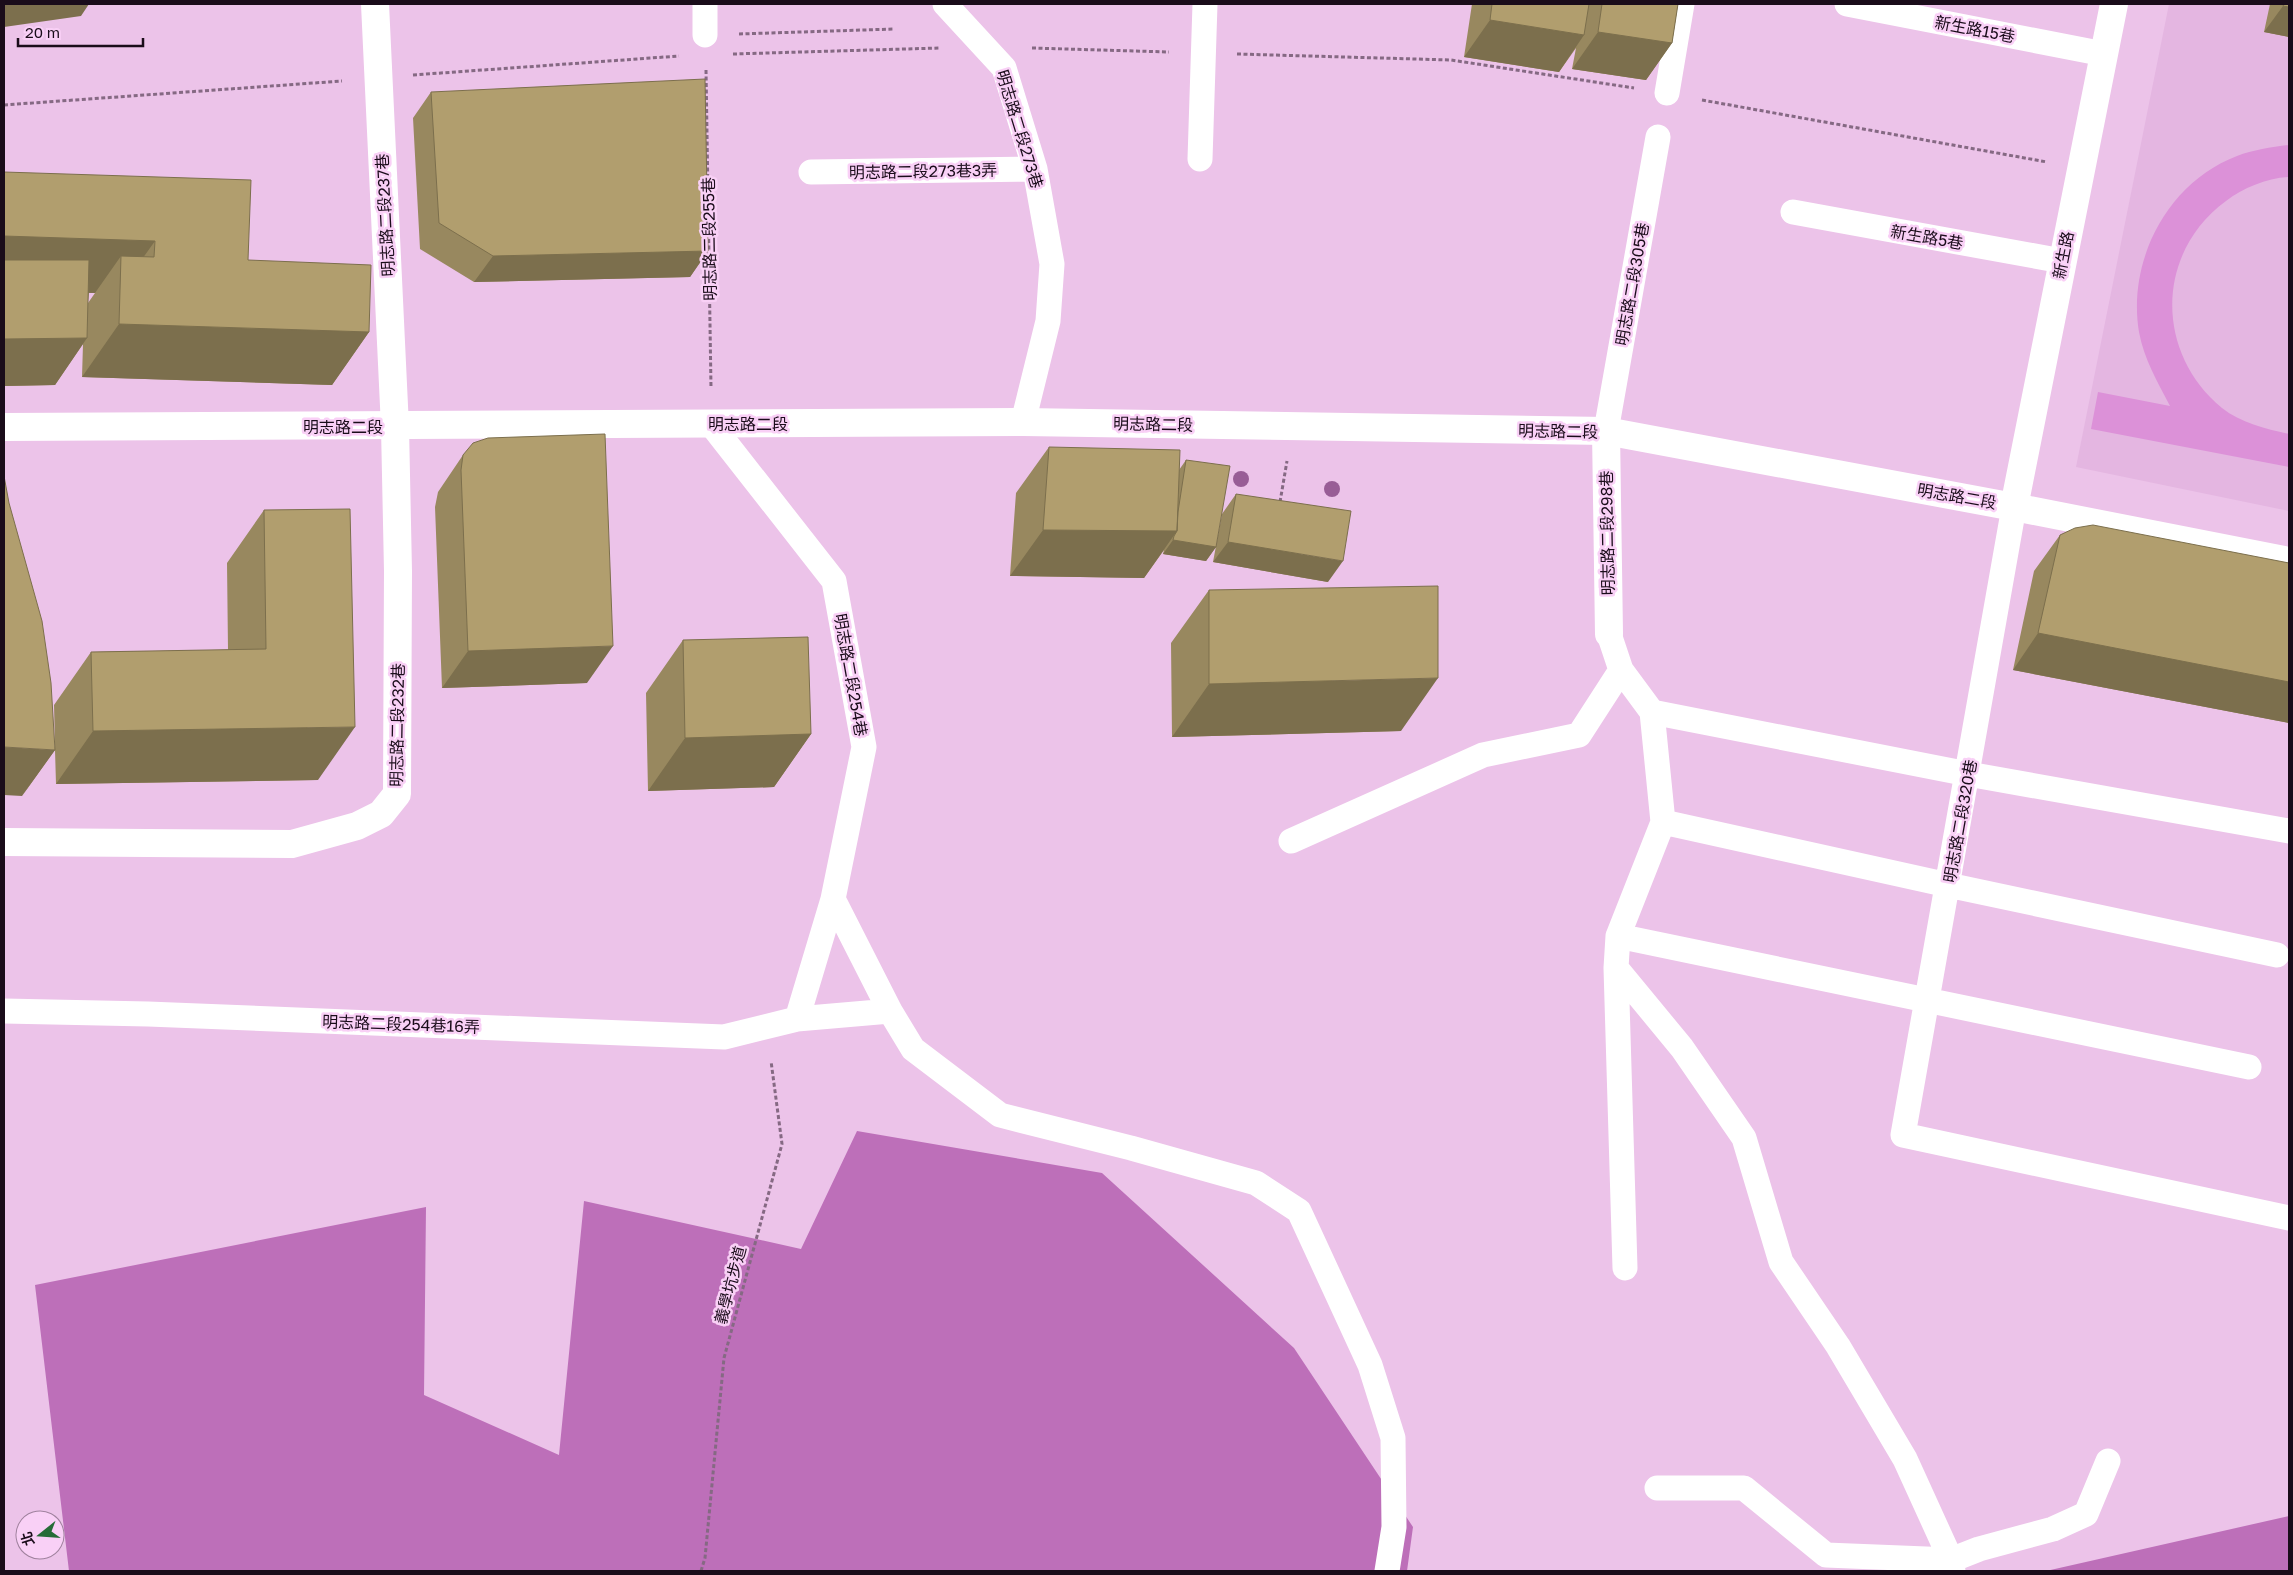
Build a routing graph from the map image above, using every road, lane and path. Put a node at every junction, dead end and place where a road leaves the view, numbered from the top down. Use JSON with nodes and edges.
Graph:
{"nodes":[{"id":1,"x":375,"y":4,"type":"edge"},
{"id":2,"x":705,"y":4,"type":"edge"},
{"id":3,"x":945,"y":4,"type":"edge"},
{"id":4,"x":1205,"y":4,"type":"edge"},
{"id":5,"x":1682,"y":4,"type":"edge"},
{"id":6,"x":1847,"y":4,"type":"edge"},
{"id":7,"x":2114,"y":4,"type":"edge"},
{"id":8,"x":894,"y":28,"type":"dead end"},
{"id":9,"x":706,"y":35,"type":"joint"},
{"id":10,"x":986,"y":47,"type":"junction"},
{"id":11,"x":1203,"y":53,"type":"junction"},
{"id":12,"x":725,"y":54,"type":"dead end"},
{"id":13,"x":2104,"y":54,"type":"junction"},
{"id":14,"x":686,"y":56,"type":"dead end"},
{"id":15,"x":706,"y":64,"type":"dead end"},
{"id":16,"x":378,"y":78,"type":"junction"},
{"id":17,"x":1668,"y":93,"type":"junction"},
{"id":18,"x":4,"y":105,"type":"edge"},
{"id":19,"x":1658,"y":137,"type":"dead end"},
{"id":20,"x":1200,"y":159,"type":"dead end"},
{"id":21,"x":2081,"y":168,"type":"junction"},
{"id":22,"x":1035,"y":169,"type":"junction"},
{"id":23,"x":811,"y":172,"type":"dead end"},
{"id":24,"x":1793,"y":212,"type":"dead end"},
{"id":25,"x":2062,"y":262,"type":"junction"},
{"id":26,"x":1022,"y":422,"type":"junction"},
{"id":27,"x":711,"y":424,"type":"junction"},
{"id":28,"x":1294,"y":426,"type":"junction"},
{"id":29,"x":4,"y":427,"type":"edge"},
{"id":30,"x":395,"y":427,"type":"junction"},
{"id":31,"x":1606,"y":431,"type":"junction"},
{"id":32,"x":1280,"y":503,"type":"edge"},
{"id":33,"x":2014,"y":507,"type":"junction"},
{"id":34,"x":2289,"y":561,"type":"edge"},
{"id":35,"x":1609,"y":634,"type":"joint"},
{"id":36,"x":1621,"y":670,"type":"junction"},
{"id":37,"x":1652,"y":712,"type":"junction"},
{"id":38,"x":1968,"y":774,"type":"junction"},
{"id":39,"x":1663,"y":822,"type":"junction"},
{"id":40,"x":2289,"y":831,"type":"edge"},
{"id":41,"x":1291,"y":841,"type":"dead end"},
{"id":42,"x":4,"y":842,"type":"edge"},
{"id":43,"x":1948,"y":886,"type":"junction"},
{"id":44,"x":833,"y":899,"type":"junction"},
{"id":45,"x":1618,"y":936,"type":"junction"},
{"id":46,"x":2277,"y":955,"type":"dead end"},
{"id":47,"x":1616,"y":968,"type":"junction"},
{"id":48,"x":1928,"y":1001,"type":"junction"},
{"id":49,"x":4,"y":1011,"type":"edge"},
{"id":50,"x":890,"y":1011,"type":"junction"},
{"id":51,"x":797,"y":1019,"type":"junction"},
{"id":52,"x":2249,"y":1067,"type":"dead end"},
{"id":53,"x":2289,"y":1218,"type":"edge"},
{"id":54,"x":1626,"y":1268,"type":"dead end"},
{"id":55,"x":2108,"y":1461,"type":"dead end"},
{"id":56,"x":1657,"y":1488,"type":"dead end"},
{"id":57,"x":1952,"y":1565,"type":"edge"},
{"id":58,"x":700,"y":1571,"type":"edge"},
{"id":59,"x":1387,"y":1571,"type":"edge"}],
"edges":[{"from":1,"to":16,"type":"main road","name":"明志路二段237巷"},
{"from":2,"to":9,"type":"lane"},
{"from":3,"to":10,"type":"lane","name":"明志路二段273巷"},
{"from":4,"to":11,"type":"lane"},
{"from":5,"to":17,"type":"lane"},
{"from":6,"to":13,"type":"lane","name":"新生路15巷"},
{"from":7,"to":13,"type":"main road","name":"新生路"},
{"from":8,"to":9,"type":"path"},
{"from":10,"to":11,"type":"path"},
{"from":10,"to":12,"type":"path"},
{"from":10,"to":22,"type":"lane","name":"明志路二段273巷"},
{"from":11,"to":17,"type":"path"},
{"from":11,"to":20,"type":"lane"},
{"from":13,"to":21,"type":"main road","name":"新生路"},
{"from":14,"to":16,"type":"path"},
{"from":15,"to":27,"type":"path","name":"明志路二段255巷"},
{"from":16,"to":18,"type":"path"},
{"from":16,"to":30,"type":"main road","name":"明志路二段237巷"},
{"from":17,"to":21,"type":"path"},
{"from":19,"to":31,"type":"lane","name":"明志路二段305巷"},
{"from":21,"to":25,"type":"main road","name":"新生路"},
{"from":22,"to":23,"type":"lane","name":"明志路二段273巷3弄"},
{"from":22,"to":26,"type":"lane","name":"明志路二段273巷"},
{"from":24,"to":25,"type":"lane","name":"新生路5巷"},
{"from":25,"to":33,"type":"main road","name":"新生路"},
{"from":26,"to":27,"type":"main road","name":"明志路二段"},
{"from":26,"to":28,"type":"main road","name":"明志路二段"},
{"from":27,"to":30,"type":"main road","name":"明志路二段"},
{"from":27,"to":44,"type":"lane","name":"明志路二段254巷"},
{"from":28,"to":31,"type":"main road","name":"明志路二段"},
{"from":28,"to":32,"type":"path"},
{"from":29,"to":30,"type":"main road","name":"明志路二段"},
{"from":30,"to":42,"type":"main road","name":"明志路二段232巷"},
{"from":31,"to":33,"type":"main road","name":"明志路二段"},
{"from":31,"to":35,"type":"main road","name":"明志路二段298巷"},
{"from":33,"to":34,"type":"main road","name":"明志路二段"},
{"from":33,"to":38,"type":"lane","name":"明志路二段320巷"},
{"from":35,"to":36,"type":"lane"},
{"from":36,"to":37,"type":"lane"},
{"from":36,"to":41,"type":"lane"},
{"from":37,"to":38,"type":"lane"},
{"from":37,"to":39,"type":"lane"},
{"from":38,"to":40,"type":"lane"},
{"from":38,"to":43,"type":"lane","name":"明志路二段320巷"},
{"from":39,"to":43,"type":"lane"},
{"from":39,"to":45,"type":"lane"},
{"from":43,"to":46,"type":"lane"},
{"from":43,"to":48,"type":"lane","name":"明志路二段320巷"},
{"from":44,"to":50,"type":"lane"},
{"from":44,"to":51,"type":"lane","name":"明志路二段254巷"},
{"from":45,"to":47,"type":"lane"},
{"from":45,"to":48,"type":"lane"},
{"from":47,"to":54,"type":"lane"},
{"from":47,"to":57,"type":"lane"},
{"from":48,"to":52,"type":"lane"},
{"from":48,"to":53,"type":"lane","name":"明志路二段320巷"},
{"from":49,"to":51,"type":"lane","name":"明志路二段254巷16弄"},
{"from":50,"to":51,"type":"lane","name":"明志路二段254巷16弄"},
{"from":50,"to":59,"type":"lane"},
{"from":51,"to":58,"type":"path","name":"義學坑步道"},
{"from":55,"to":57,"type":"lane"},
{"from":56,"to":57,"type":"lane"}]}
